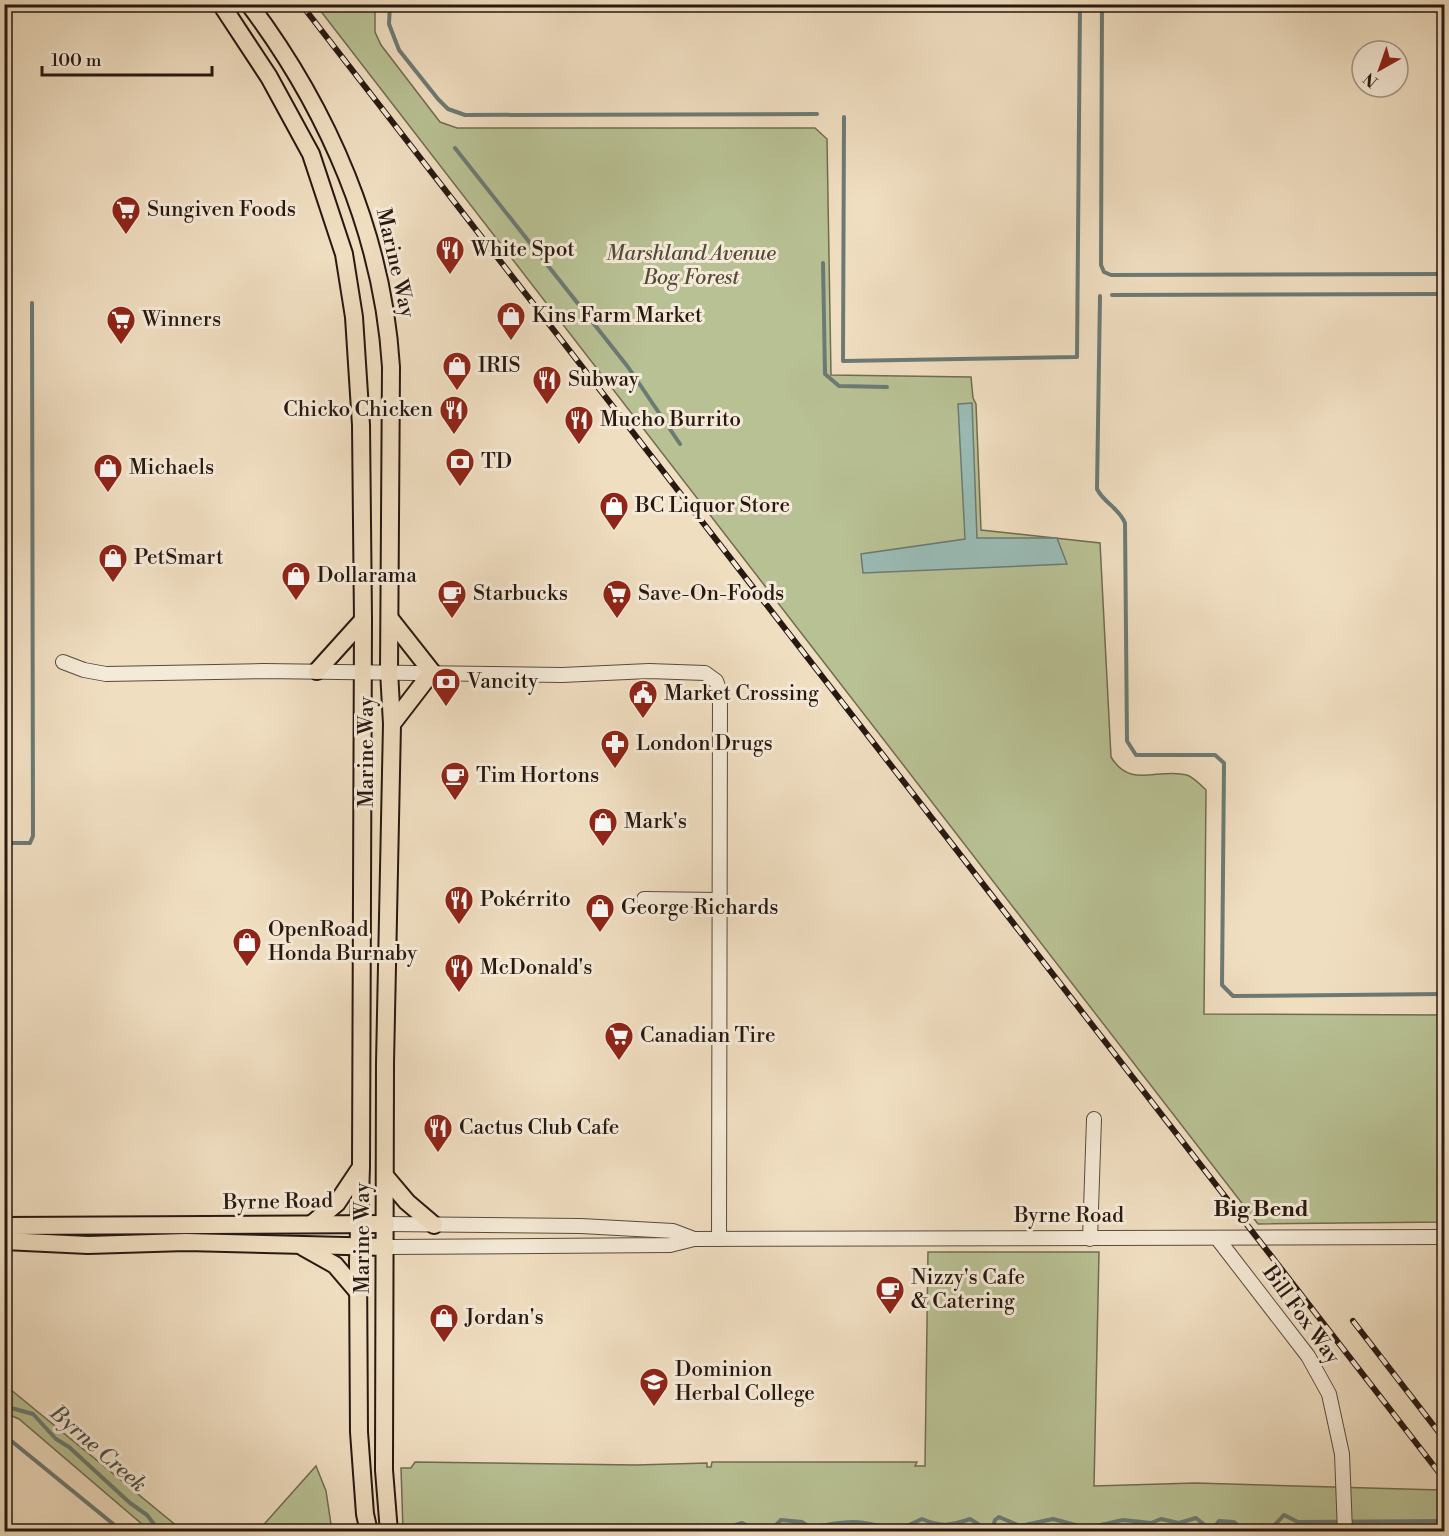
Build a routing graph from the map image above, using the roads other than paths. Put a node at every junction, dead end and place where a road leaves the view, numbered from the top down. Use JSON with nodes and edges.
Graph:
{"nodes":[{"id":1,"x":221,"y":4,"type":"edge"},
{"id":2,"x":249,"y":4,"type":"edge"},
{"id":3,"x":363,"y":620,"type":"junction"},
{"id":4,"x":391,"y":620,"type":"junction"},
{"id":5,"x":63,"y":662,"type":"dead end"},
{"id":6,"x":362,"y":671,"type":"junction"},
{"id":7,"x":389,"y":671,"type":"junction"},
{"id":8,"x":317,"y":672,"type":"junction"},
{"id":9,"x":432,"y":672,"type":"junction"},
{"id":10,"x":392,"y":724,"type":"junction"},
{"id":11,"x":644,"y":899,"type":"dead end"},
{"id":12,"x":719,"y":900,"type":"junction"},
{"id":13,"x":1094,"y":1119,"type":"dead end"},
{"id":14,"x":361,"y":1167,"type":"junction"},
{"id":15,"x":385,"y":1176,"type":"junction"},
{"id":16,"x":313,"y":1223,"type":"junction"},
{"id":17,"x":358,"y":1224,"type":"junction"},
{"id":18,"x":386,"y":1224,"type":"junction"},
{"id":19,"x":434,"y":1225,"type":"junction"},
{"id":20,"x":4,"y":1226,"type":"edge"},
{"id":21,"x":1444,"y":1237,"type":"edge"},
{"id":22,"x":1217,"y":1238,"type":"junction"},
{"id":23,"x":694,"y":1239,"type":"junction"},
{"id":24,"x":719,"y":1239,"type":"junction"},
{"id":25,"x":1090,"y":1239,"type":"junction"},
{"id":26,"x":4,"y":1241,"type":"edge"},
{"id":27,"x":302,"y":1246,"type":"junction"},
{"id":28,"x":358,"y":1247,"type":"junction"},
{"id":29,"x":386,"y":1247,"type":"junction"},
{"id":30,"x":358,"y":1292,"type":"junction"},
{"id":31,"x":369,"y":1532,"type":"edge"},
{"id":32,"x":389,"y":1532,"type":"edge"},
{"id":33,"x":1345,"y":1532,"type":"edge"}],
"edges":[{"from":1,"to":3,"type":"main road","name":"Marine Way"},
{"from":2,"to":4,"type":"main road","name":"Marine Way"},
{"from":3,"to":6,"type":"main road","name":"Marine Way"},
{"from":3,"to":8,"type":"main road"},
{"from":4,"to":7,"type":"main road","name":"Marine Way"},
{"from":4,"to":9,"type":"main road"},
{"from":5,"to":8,"type":"street"},
{"from":6,"to":7,"type":"street"},
{"from":6,"to":8,"type":"street"},
{"from":6,"to":14,"type":"main road","name":"Marine Way"},
{"from":7,"to":9,"type":"street"},
{"from":7,"to":10,"type":"main road","name":"Marine Way"},
{"from":9,"to":10,"type":"main road"},
{"from":9,"to":12,"type":"street"},
{"from":10,"to":15,"type":"main road","name":"Marine Way"},
{"from":11,"to":12,"type":"street"},
{"from":12,"to":24,"type":"street"},
{"from":13,"to":25,"type":"street"},
{"from":14,"to":16,"type":"main road"},
{"from":14,"to":17,"type":"main road","name":"Marine Way"},
{"from":15,"to":18,"type":"main road","name":"Marine Way"},
{"from":15,"to":19,"type":"main road"},
{"from":16,"to":17,"type":"main road","name":"Byrne Road"},
{"from":16,"to":20,"type":"main road","name":"Byrne Road"},
{"from":17,"to":18,"type":"main road","name":"Byrne Road"},
{"from":17,"to":28,"type":"main road","name":"Marine Way"},
{"from":18,"to":19,"type":"street","name":"Byrne Road"},
{"from":18,"to":29,"type":"main road","name":"Marine Way"},
{"from":19,"to":23,"type":"street","name":"Byrne Road"},
{"from":21,"to":22,"type":"street","name":"Byrne Road"},
{"from":22,"to":25,"type":"street","name":"Byrne Road"},
{"from":22,"to":33,"type":"street","name":"Bill Fox Way"},
{"from":23,"to":24,"type":"street","name":"Byrne Road"},
{"from":23,"to":29,"type":"street","name":"Byrne Road"},
{"from":24,"to":25,"type":"street","name":"Byrne Road"},
{"from":26,"to":27,"type":"main road","name":"Byrne Road"},
{"from":27,"to":28,"type":"main road","name":"Byrne Road"},
{"from":27,"to":30,"type":"main road"},
{"from":28,"to":29,"type":"main road","name":"Byrne Road"},
{"from":28,"to":30,"type":"main road","name":"Marine Way"},
{"from":29,"to":32,"type":"main road","name":"Marine Way"},
{"from":30,"to":31,"type":"main road","name":"Marine Way"}]}
